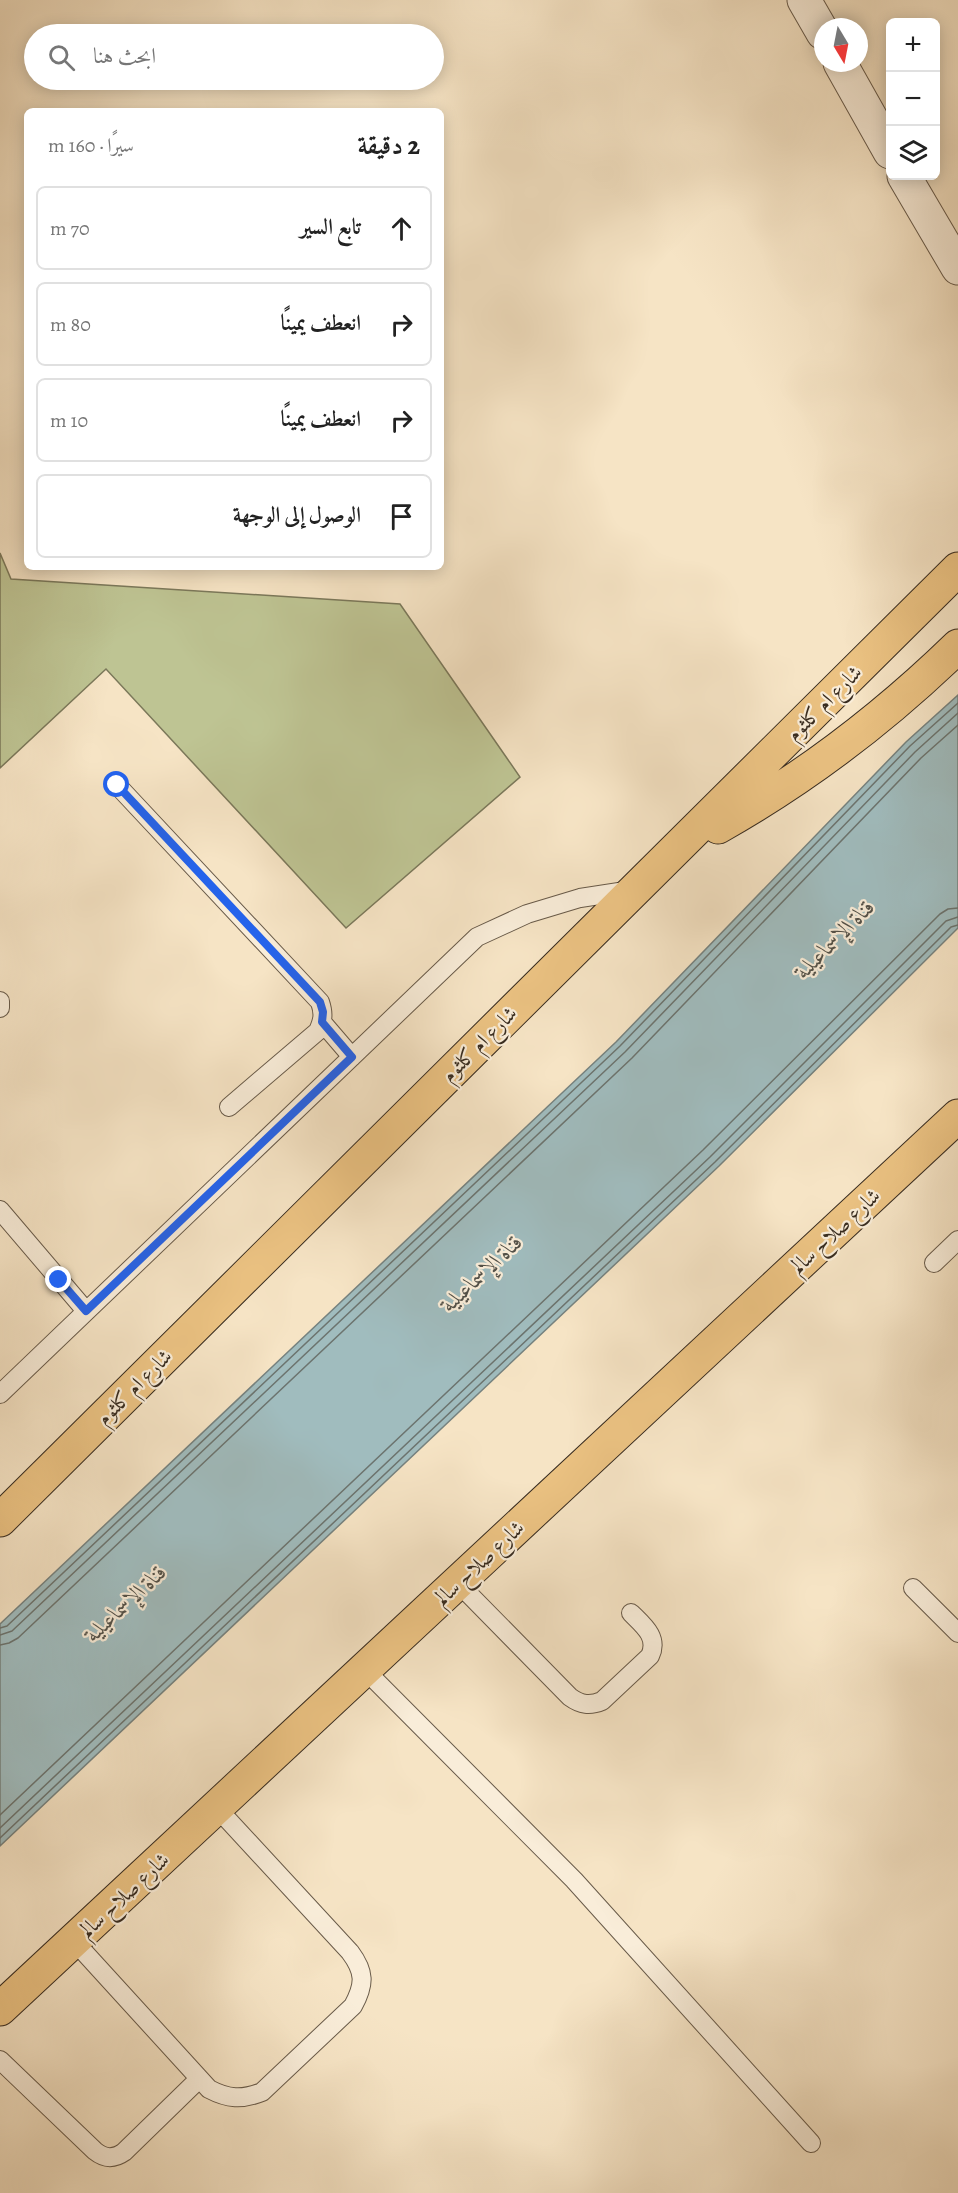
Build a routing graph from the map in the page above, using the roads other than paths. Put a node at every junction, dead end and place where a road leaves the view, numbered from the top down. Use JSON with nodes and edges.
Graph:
{"nodes":[{"id":1,"x":804,"y":0,"type":"edge"},
{"id":2,"x":814,"y":18,"type":"edge"},
{"id":3,"x":845,"y":72,"type":"edge"},
{"id":4,"x":886,"y":143,"type":"edge"},
{"id":5,"x":906,"y":180,"type":"edge"},
{"id":6,"x":958,"y":268,"type":"edge"},
{"id":7,"x":958,"y":569,"type":"edge"},
{"id":8,"x":958,"y":646,"type":"edge"},
{"id":9,"x":117,"y":785,"type":"dead end"},
{"id":10,"x":678,"y":849,"type":"junction"},
{"id":11,"x":634,"y":890,"type":"junction"},
{"id":12,"x":0,"y":1001,"type":"edge"},
{"id":13,"x":0,"y":1008,"type":"edge"},
{"id":14,"x":322,"y":1022,"type":"junction"},
{"id":15,"x":352,"y":1057,"type":"junction"},
{"id":16,"x":229,"y":1107,"type":"dead end"},
{"id":17,"x":958,"y":1116,"type":"edge"},
{"id":18,"x":0,"y":1210,"type":"edge"},
{"id":19,"x":958,"y":1240,"type":"edge"},
{"id":20,"x":934,"y":1263,"type":"dead end"},
{"id":21,"x":86,"y":1311,"type":"junction"},
{"id":22,"x":0,"y":1394,"type":"edge"},
{"id":23,"x":0,"y":1520,"type":"edge"},
{"id":24,"x":458,"y":1583,"type":"junction"},
{"id":25,"x":913,"y":1588,"type":"dead end"},
{"id":26,"x":631,"y":1613,"type":"dead end"},
{"id":27,"x":958,"y":1633,"type":"edge"},
{"id":28,"x":365,"y":1670,"type":"junction"},
{"id":29,"x":217,"y":1808,"type":"junction"},
{"id":30,"x":74,"y":1941,"type":"junction"},
{"id":31,"x":0,"y":2009,"type":"edge"},
{"id":32,"x":0,"y":2060,"type":"edge"},
{"id":33,"x":199,"y":2079,"type":"junction"},
{"id":34,"x":811,"y":2143,"type":"dead end"}],
"edges":[{"from":1,"to":2,"type":"street"},
{"from":3,"to":4,"type":"street"},
{"from":5,"to":6,"type":"street"},
{"from":7,"to":10,"type":"highway","name":"شارع ام كلثوم"},
{"from":8,"to":10,"type":"highway"},
{"from":9,"to":14,"type":"lane"},
{"from":10,"to":11,"type":"highway","name":"شارع ام كلثوم"},
{"from":11,"to":15,"type":"lane"},
{"from":11,"to":23,"type":"highway","name":"شارع ام كلثوم"},
{"from":12,"to":13,"type":"lane"},
{"from":14,"to":15,"type":"lane"},
{"from":14,"to":16,"type":"lane"},
{"from":15,"to":21,"type":"lane"},
{"from":17,"to":24,"type":"highway","name":"شارع صلاح سالم"},
{"from":18,"to":21,"type":"lane"},
{"from":19,"to":20,"type":"lane"},
{"from":21,"to":22,"type":"lane"},
{"from":24,"to":26,"type":"lane"},
{"from":24,"to":28,"type":"highway","name":"شارع صلاح سالم"},
{"from":25,"to":27,"type":"lane"},
{"from":28,"to":29,"type":"highway","name":"شارع صلاح سالم"},
{"from":28,"to":34,"type":"lane"},
{"from":29,"to":30,"type":"highway","name":"شارع صلاح سالم"},
{"from":29,"to":33,"type":"lane"},
{"from":30,"to":31,"type":"highway","name":"شارع صلاح سالم"},
{"from":30,"to":33,"type":"lane"},
{"from":32,"to":33,"type":"lane"}]}
